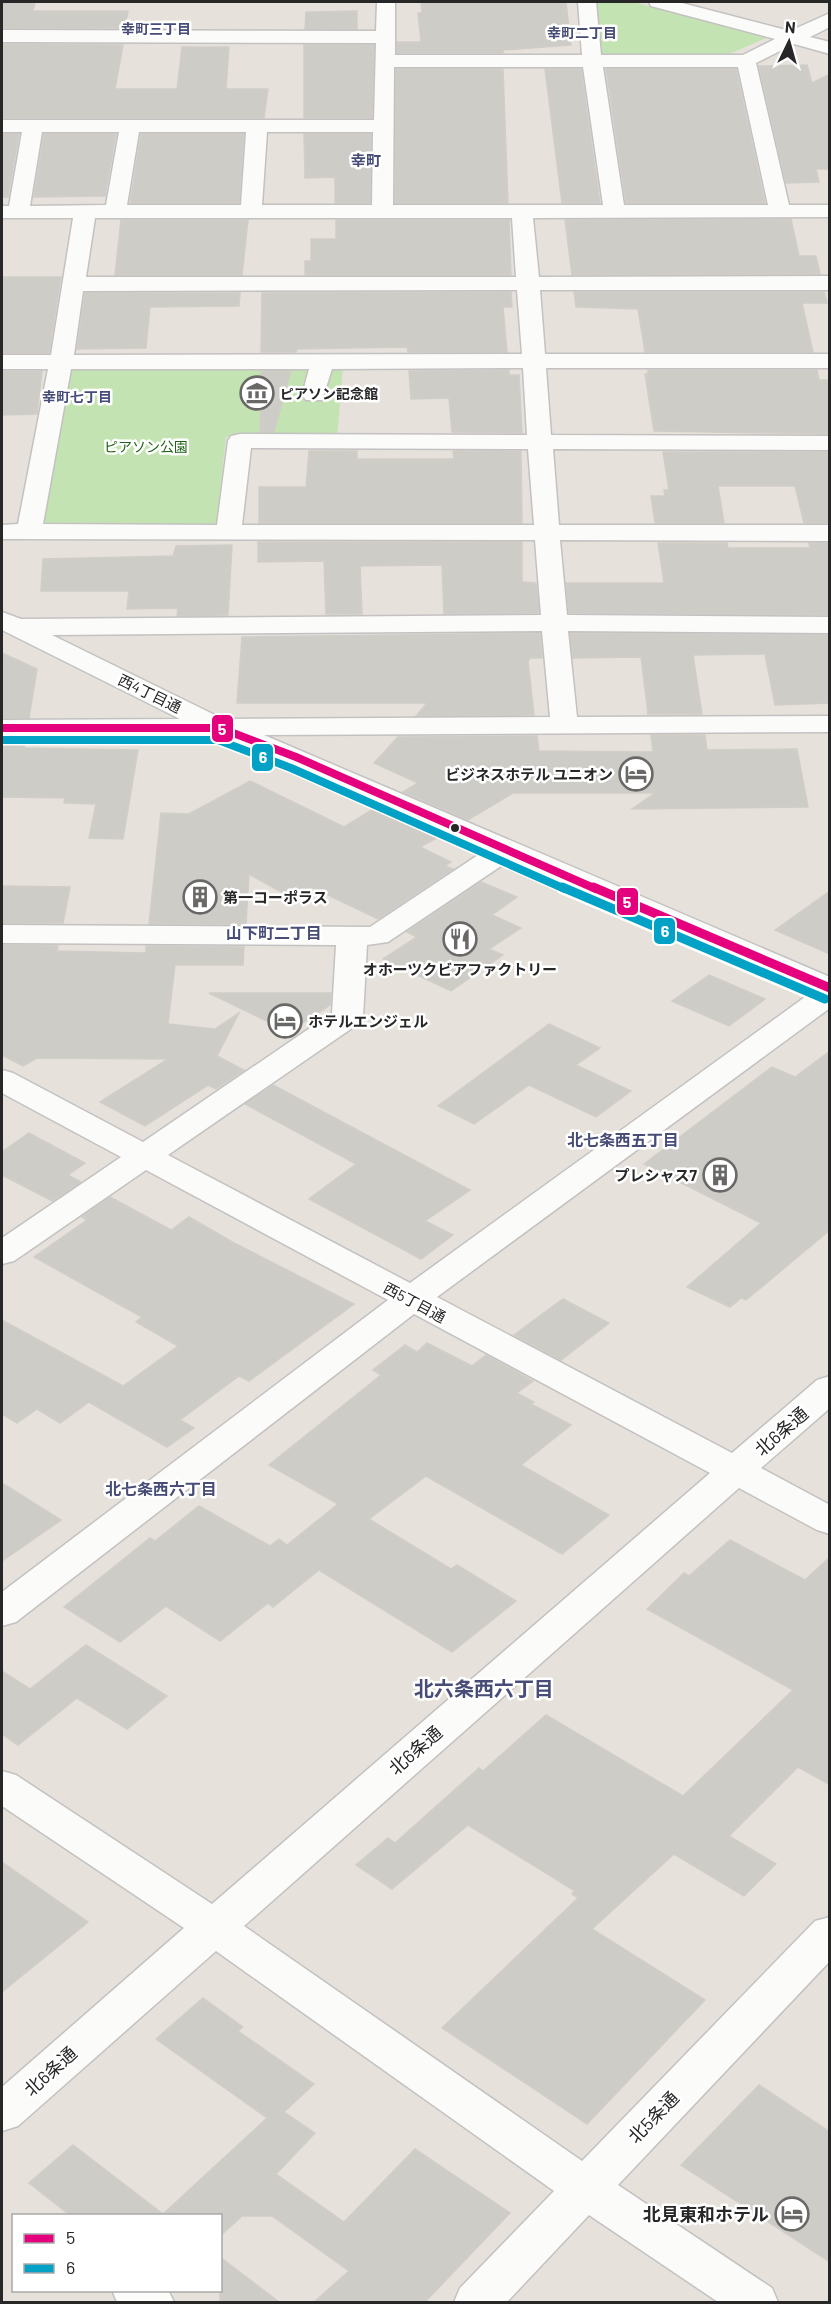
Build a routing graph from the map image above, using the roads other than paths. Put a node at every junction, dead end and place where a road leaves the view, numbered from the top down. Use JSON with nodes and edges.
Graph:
{"nodes":[{"id":1,"x":386,"y":2,"type":"edge"},
{"id":2,"x":587,"y":2,"type":"edge"},
{"id":3,"x":658,"y":2,"type":"edge"},
{"id":4,"x":830,"y":19,"type":"edge"},
{"id":5,"x":2,"y":36,"type":"edge"},
{"id":6,"x":385,"y":37,"type":"junction"},
{"id":7,"x":791,"y":37,"type":"junction"},
{"id":8,"x":830,"y":48,"type":"edge"},
{"id":9,"x":592,"y":60,"type":"junction"},
{"id":10,"x":385,"y":61,"type":"junction"},
{"id":11,"x":746,"y":61,"type":"junction"},
{"id":12,"x":33,"y":125,"type":"junction"},
{"id":13,"x":130,"y":125,"type":"junction"},
{"id":14,"x":257,"y":125,"type":"junction"},
{"id":15,"x":2,"y":126,"type":"edge"},
{"id":16,"x":384,"y":126,"type":"junction"},
{"id":17,"x":85,"y":211,"type":"junction"},
{"id":18,"x":116,"y":211,"type":"junction"},
{"id":19,"x":251,"y":211,"type":"junction"},
{"id":20,"x":382,"y":211,"type":"junction"},
{"id":21,"x":522,"y":211,"type":"junction"},
{"id":22,"x":615,"y":211,"type":"junction"},
{"id":23,"x":780,"y":211,"type":"junction"},
{"id":24,"x":830,"y":211,"type":"edge"},
{"id":25,"x":10,"y":212,"type":"edge"},
{"id":26,"x":528,"y":283,"type":"junction"},
{"id":27,"x":830,"y":283,"type":"edge"},
{"id":28,"x":73,"y":284,"type":"junction"},
{"id":29,"x":536,"y":361,"type":"junction"},
{"id":30,"x":830,"y":361,"type":"edge"},
{"id":31,"x":2,"y":362,"type":"edge"},
{"id":32,"x":61,"y":362,"type":"junction"},
{"id":33,"x":322,"y":362,"type":"junction"},
{"id":34,"x":314,"y":395,"type":"dead end"},
{"id":35,"x":830,"y":443,"type":"edge"},
{"id":36,"x":541,"y":444,"type":"junction"},
{"id":37,"x":2,"y":532,"type":"edge"},
{"id":38,"x":28,"y":532,"type":"junction"},
{"id":39,"x":229,"y":532,"type":"junction"},
{"id":40,"x":547,"y":533,"type":"junction"},
{"id":41,"x":830,"y":533,"type":"edge"},
{"id":42,"x":554,"y":623,"type":"junction"},
{"id":43,"x":6,"y":624,"type":"edge"},
{"id":44,"x":830,"y":625,"type":"edge"},
{"id":45,"x":564,"y":724,"type":"junction"},
{"id":46,"x":830,"y":724,"type":"edge"},
{"id":47,"x":2,"y":728,"type":"edge"},
{"id":48,"x":220,"y":728,"type":"junction"},
{"id":49,"x":505,"y":850,"type":"junction"},
{"id":50,"x":2,"y":934,"type":"edge"},
{"id":51,"x":352,"y":936,"type":"junction"},
{"id":52,"x":830,"y":991,"type":"edge"},
{"id":53,"x":2,"y":1080,"type":"edge"},
{"id":54,"x":143,"y":1158,"type":"junction"},
{"id":55,"x":2,"y":1253,"type":"edge"},
{"id":56,"x":410,"y":1300,"type":"junction"},
{"id":57,"x":830,"y":1388,"type":"edge"},
{"id":58,"x":734,"y":1472,"type":"junction"},
{"id":59,"x":830,"y":1521,"type":"edge"},
{"id":60,"x":2,"y":1612,"type":"edge"},
{"id":61,"x":2,"y":1785,"type":"edge"},
{"id":62,"x":213,"y":1926,"type":"junction"},
{"id":63,"x":830,"y":1933,"type":"edge"},
{"id":64,"x":2,"y":2114,"type":"edge"},
{"id":65,"x":585,"y":2188,"type":"junction"},
{"id":66,"x":138,"y":2292,"type":"edge"},
{"id":67,"x":150,"y":2302,"type":"edge"},
{"id":68,"x":477,"y":2302,"type":"edge"},
{"id":69,"x":755,"y":2302,"type":"edge"}],
"edges":[{"from":1,"to":6,"type":"street"},
{"from":2,"to":9,"type":"street"},
{"from":3,"to":7,"type":"street"},
{"from":4,"to":7,"type":"street"},
{"from":5,"to":6,"type":"street"},
{"from":6,"to":10,"type":"street"},
{"from":7,"to":8,"type":"street"},
{"from":7,"to":11,"type":"street"},
{"from":9,"to":10,"type":"street"},
{"from":9,"to":11,"type":"street"},
{"from":9,"to":22,"type":"street"},
{"from":10,"to":16,"type":"street"},
{"from":11,"to":23,"type":"street"},
{"from":12,"to":13,"type":"street"},
{"from":12,"to":15,"type":"street"},
{"from":12,"to":25,"type":"street"},
{"from":13,"to":14,"type":"street"},
{"from":13,"to":18,"type":"street"},
{"from":14,"to":16,"type":"street"},
{"from":14,"to":19,"type":"street"},
{"from":16,"to":20,"type":"street"},
{"from":17,"to":18,"type":"street"},
{"from":17,"to":25,"type":"street"},
{"from":17,"to":28,"type":"street"},
{"from":18,"to":19,"type":"street"},
{"from":19,"to":20,"type":"street"},
{"from":20,"to":21,"type":"street"},
{"from":21,"to":22,"type":"street"},
{"from":21,"to":26,"type":"street"},
{"from":22,"to":23,"type":"street"},
{"from":23,"to":24,"type":"street"},
{"from":26,"to":27,"type":"street"},
{"from":26,"to":28,"type":"street"},
{"from":26,"to":29,"type":"street"},
{"from":28,"to":32,"type":"street"},
{"from":29,"to":30,"type":"street"},
{"from":29,"to":33,"type":"street"},
{"from":29,"to":36,"type":"street"},
{"from":31,"to":32,"type":"street"},
{"from":32,"to":33,"type":"street"},
{"from":32,"to":38,"type":"street"},
{"from":33,"to":34,"type":"street"},
{"from":35,"to":36,"type":"street"},
{"from":36,"to":39,"type":"street"},
{"from":36,"to":40,"type":"street"},
{"from":37,"to":38,"type":"street"},
{"from":38,"to":39,"type":"street"},
{"from":39,"to":40,"type":"street"},
{"from":40,"to":41,"type":"street"},
{"from":40,"to":42,"type":"street"},
{"from":42,"to":43,"type":"street"},
{"from":42,"to":44,"type":"street"},
{"from":42,"to":45,"type":"street"},
{"from":43,"to":48,"type":"street","name":"西4丁目通"},
{"from":45,"to":46,"type":"street"},
{"from":45,"to":48,"type":"street"},
{"from":47,"to":48,"type":"street"},
{"from":48,"to":49,"type":"street","name":"西4丁目通"},
{"from":49,"to":51,"type":"street"},
{"from":49,"to":52,"type":"street","name":"西4丁目通"},
{"from":50,"to":51,"type":"street"},
{"from":51,"to":54,"type":"street"},
{"from":52,"to":56,"type":"street"},
{"from":53,"to":54,"type":"street","name":"西5丁目通"},
{"from":54,"to":55,"type":"street"},
{"from":54,"to":56,"type":"street","name":"西5丁目通"},
{"from":56,"to":58,"type":"street","name":"西5丁目通"},
{"from":56,"to":60,"type":"street"},
{"from":57,"to":58,"type":"street","name":"北6条通"},
{"from":58,"to":59,"type":"street","name":"西5丁目通"},
{"from":58,"to":62,"type":"street","name":"北6条通"},
{"from":61,"to":62,"type":"street"},
{"from":62,"to":64,"type":"street","name":"北6条通"},
{"from":62,"to":65,"type":"street"},
{"from":63,"to":65,"type":"street","name":"北5条通"},
{"from":65,"to":68,"type":"street","name":"北5条通"},
{"from":65,"to":69,"type":"street"},
{"from":66,"to":67,"type":"street"}]}
